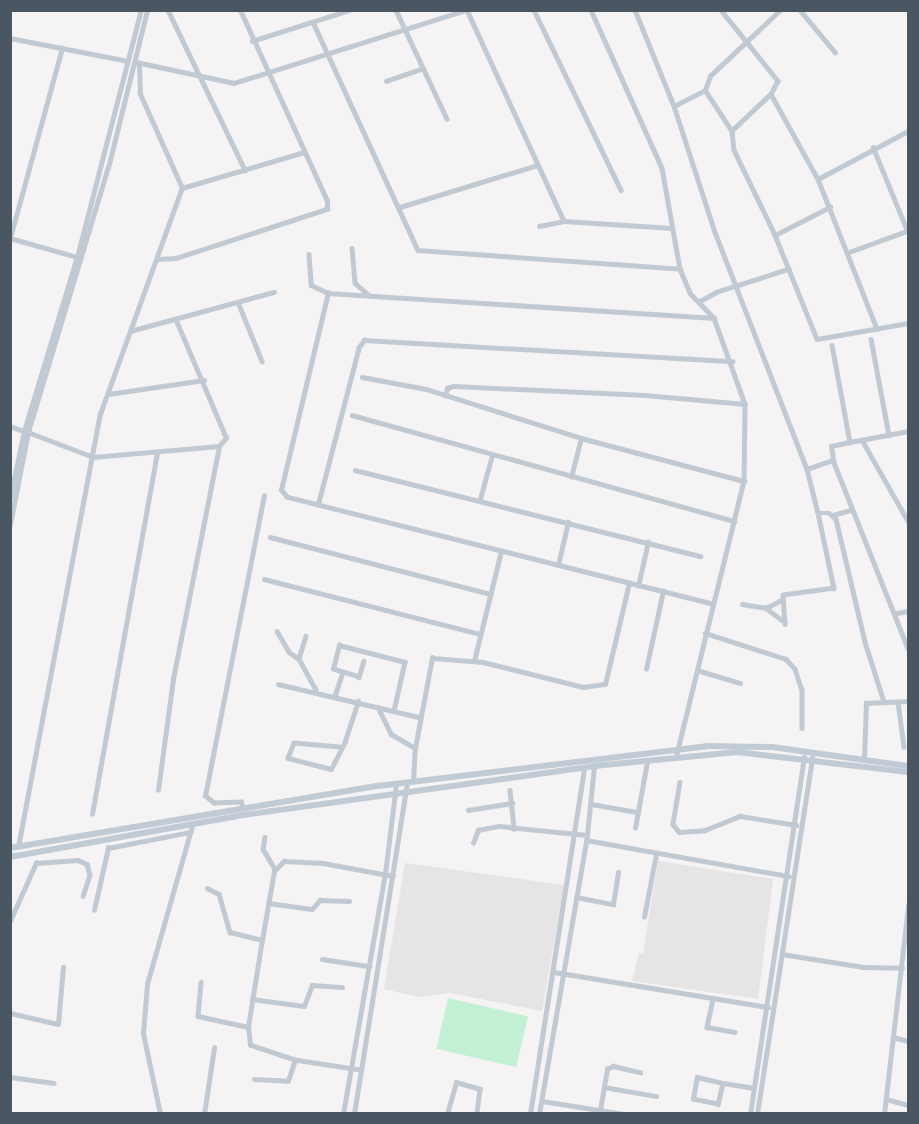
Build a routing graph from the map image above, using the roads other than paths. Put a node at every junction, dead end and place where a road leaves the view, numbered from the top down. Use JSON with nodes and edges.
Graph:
{"nodes":[{"id":1,"x":141,"y":10,"type":"edge"},
{"id":2,"x":147,"y":10,"type":"edge"},
{"id":3,"x":168,"y":10,"type":"edge"},
{"id":4,"x":240,"y":10,"type":"edge"},
{"id":5,"x":350,"y":10,"type":"edge"},
{"id":6,"x":396,"y":10,"type":"edge"},
{"id":7,"x":534,"y":10,"type":"edge"},
{"id":8,"x":591,"y":10,"type":"edge"},
{"id":9,"x":635,"y":10,"type":"edge"},
{"id":10,"x":721,"y":10,"type":"edge"},
{"id":11,"x":780,"y":10,"type":"edge"},
{"id":12,"x":800,"y":10,"type":"edge"},
{"id":13,"x":464,"y":11,"type":"edge"},
{"id":14,"x":313,"y":22,"type":"junction"},
{"id":15,"x":405,"y":30,"type":"junction"},
{"id":16,"x":10,"y":38,"type":"edge"},
{"id":17,"x":252,"y":41,"type":"junction"},
{"id":18,"x":747,"y":42,"type":"junction"},
{"id":19,"x":62,"y":48,"type":"junction"},
{"id":20,"x":835,"y":52,"type":"dead end"},
{"id":21,"x":328,"y":55,"type":"junction"},
{"id":22,"x":133,"y":62,"type":"junction"},
{"id":23,"x":423,"y":68,"type":"junction"},
{"id":24,"x":268,"y":74,"type":"junction"},
{"id":25,"x":199,"y":75,"type":"junction"},
{"id":26,"x":386,"y":81,"type":"dead end"},
{"id":27,"x":705,"y":90,"type":"junction"},
{"id":28,"x":771,"y":94,"type":"junction"},
{"id":29,"x":674,"y":106,"type":"junction"},
{"id":30,"x":447,"y":119,"type":"dead end"},
{"id":31,"x":732,"y":131,"type":"junction"},
{"id":32,"x":909,"y":131,"type":"edge"},
{"id":33,"x":873,"y":148,"type":"junction"},
{"id":34,"x":304,"y":152,"type":"junction"},
{"id":35,"x":537,"y":165,"type":"junction"},
{"id":36,"x":245,"y":170,"type":"junction"},
{"id":37,"x":818,"y":178,"type":"junction"},
{"id":38,"x":182,"y":188,"type":"junction"},
{"id":39,"x":98,"y":189,"type":"junction"},
{"id":40,"x":621,"y":190,"type":"dead end"},
{"id":41,"x":400,"y":207,"type":"junction"},
{"id":42,"x":830,"y":207,"type":"junction"},
{"id":43,"x":564,"y":221,"type":"junction"},
{"id":44,"x":539,"y":226,"type":"dead end"},
{"id":45,"x":672,"y":228,"type":"junction"},
{"id":46,"x":908,"y":231,"type":"edge"},
{"id":47,"x":775,"y":235,"type":"junction"},
{"id":48,"x":10,"y":238,"type":"edge"},
{"id":49,"x":352,"y":248,"type":"dead end"},
{"id":50,"x":849,"y":252,"type":"junction"},
{"id":51,"x":309,"y":254,"type":"dead end"},
{"id":52,"x":77,"y":257,"type":"junction"},
{"id":53,"x":158,"y":259,"type":"junction"},
{"id":54,"x":680,"y":269,"type":"junction"},
{"id":55,"x":788,"y":269,"type":"junction"},
{"id":56,"x":735,"y":285,"type":"junction"},
{"id":57,"x":274,"y":292,"type":"dead end"},
{"id":58,"x":328,"y":293,"type":"junction"},
{"id":59,"x":371,"y":297,"type":"junction"},
{"id":60,"x":700,"y":301,"type":"junction"},
{"id":61,"x":238,"y":302,"type":"junction"},
{"id":62,"x":714,"y":318,"type":"junction"},
{"id":63,"x":177,"y":321,"type":"junction"},
{"id":64,"x":909,"y":323,"type":"edge"},
{"id":65,"x":877,"y":329,"type":"junction"},
{"id":66,"x":130,"y":332,"type":"junction"},
{"id":67,"x":871,"y":339,"type":"dead end"},
{"id":68,"x":832,"y":345,"type":"dead end"},
{"id":69,"x":262,"y":361,"type":"dead end"},
{"id":70,"x":732,"y":362,"type":"junction"},
{"id":71,"x":362,"y":378,"type":"dead end"},
{"id":72,"x":204,"y":380,"type":"junction"},
{"id":73,"x":108,"y":394,"type":"junction"},
{"id":74,"x":445,"y":396,"type":"junction"},
{"id":75,"x":745,"y":404,"type":"junction"},
{"id":76,"x":352,"y":415,"type":"dead end"},
{"id":77,"x":10,"y":426,"type":"edge"},
{"id":78,"x":26,"y":431,"type":"junction"},
{"id":79,"x":909,"y":431,"type":"edge"},
{"id":80,"x":889,"y":435,"type":"junction"},
{"id":81,"x":581,"y":438,"type":"junction"},
{"id":82,"x":862,"y":440,"type":"junction"},
{"id":83,"x":850,"y":442,"type":"junction"},
{"id":84,"x":219,"y":446,"type":"junction"},
{"id":85,"x":157,"y":453,"type":"junction"},
{"id":86,"x":492,"y":455,"type":"junction"},
{"id":87,"x":93,"y":457,"type":"junction"},
{"id":88,"x":833,"y":460,"type":"junction"},
{"id":89,"x":807,"y":469,"type":"junction"},
{"id":90,"x":355,"y":470,"type":"dead end"},
{"id":91,"x":571,"y":477,"type":"junction"},
{"id":92,"x":744,"y":481,"type":"junction"},
{"id":93,"x":11,"y":491,"type":"edge"},
{"id":94,"x":264,"y":496,"type":"dead end"},
{"id":95,"x":10,"y":498,"type":"edge"},
{"id":96,"x":480,"y":499,"type":"junction"},
{"id":97,"x":318,"y":504,"type":"junction"},
{"id":98,"x":851,"y":510,"type":"junction"},
{"id":99,"x":818,"y":513,"type":"junction"},
{"id":100,"x":833,"y":515,"type":"junction"},
{"id":101,"x":735,"y":521,"type":"junction"},
{"id":102,"x":909,"y":521,"type":"edge"},
{"id":103,"x":568,"y":522,"type":"junction"},
{"id":104,"x":10,"y":524,"type":"edge"},
{"id":105,"x":270,"y":537,"type":"dead end"},
{"id":106,"x":648,"y":542,"type":"junction"},
{"id":107,"x":501,"y":551,"type":"junction"},
{"id":108,"x":700,"y":556,"type":"dead end"},
{"id":109,"x":558,"y":565,"type":"junction"},
{"id":110,"x":264,"y":579,"type":"dead end"},
{"id":111,"x":629,"y":583,"type":"junction"},
{"id":112,"x":638,"y":586,"type":"junction"},
{"id":113,"x":663,"y":591,"type":"junction"},
{"id":114,"x":491,"y":594,"type":"junction"},
{"id":115,"x":782,"y":600,"type":"junction"},
{"id":116,"x":712,"y":604,"type":"junction"},
{"id":117,"x":742,"y":604,"type":"dead end"},
{"id":118,"x":766,"y":608,"type":"junction"},
{"id":119,"x":909,"y":610,"type":"edge"},
{"id":120,"x":897,"y":613,"type":"junction"},
{"id":121,"x":277,"y":631,"type":"dead end"},
{"id":122,"x":705,"y":633,"type":"junction"},
{"id":123,"x":480,"y":634,"type":"junction"},
{"id":124,"x":306,"y":636,"type":"dead end"},
{"id":125,"x":909,"y":648,"type":"edge"},
{"id":126,"x":299,"y":660,"type":"junction"},
{"id":127,"x":364,"y":661,"type":"dead end"},
{"id":128,"x":474,"y":661,"type":"junction"},
{"id":129,"x":646,"y":669,"type":"dead end"},
{"id":130,"x":697,"y":670,"type":"junction"},
{"id":131,"x":342,"y":673,"type":"junction"},
{"id":132,"x":740,"y":683,"type":"dead end"},
{"id":133,"x":278,"y":684,"type":"dead end"},
{"id":134,"x":316,"y":690,"type":"junction"},
{"id":135,"x":335,"y":695,"type":"junction"},
{"id":136,"x":358,"y":701,"type":"junction"},
{"id":137,"x":909,"y":701,"type":"edge"},
{"id":138,"x":885,"y":702,"type":"junction"},
{"id":139,"x":898,"y":702,"type":"junction"},
{"id":140,"x":378,"y":706,"type":"junction"},
{"id":141,"x":394,"y":711,"type":"junction"},
{"id":142,"x":419,"y":717,"type":"junction"},
{"id":143,"x":802,"y":728,"type":"dead end"},
{"id":144,"x":339,"y":747,"type":"junction"},
{"id":145,"x":904,"y":747,"type":"dead end"},
{"id":146,"x":414,"y":748,"type":"junction"},
{"id":147,"x":678,"y":751,"type":"junction"},
{"id":148,"x":808,"y":755,"type":"junction"},
{"id":149,"x":677,"y":758,"type":"junction"},
{"id":150,"x":864,"y":759,"type":"junction"},
{"id":151,"x":647,"y":762,"type":"junction"},
{"id":152,"x":594,"y":766,"type":"junction"},
{"id":153,"x":909,"y":766,"type":"edge"},
{"id":154,"x":584,"y":768,"type":"junction"},
{"id":155,"x":909,"y":772,"type":"edge"},
{"id":156,"x":410,"y":782,"type":"junction"},
{"id":157,"x":680,"y":782,"type":"dead end"},
{"id":158,"x":396,"y":784,"type":"junction"},
{"id":159,"x":158,"y":790,"type":"dead end"},
{"id":160,"x":510,"y":790,"type":"dead end"},
{"id":161,"x":406,"y":794,"type":"junction"},
{"id":162,"x":395,"y":795,"type":"junction"},
{"id":163,"x":512,"y":803,"type":"junction"},
{"id":164,"x":591,"y":804,"type":"junction"},
{"id":165,"x":242,"y":807,"type":"junction"},
{"id":166,"x":468,"y":810,"type":"dead end"},
{"id":167,"x":638,"y":812,"type":"junction"},
{"id":168,"x":92,"y":814,"type":"dead end"},
{"id":169,"x":194,"y":823,"type":"junction"},
{"id":170,"x":794,"y":824,"type":"junction"},
{"id":171,"x":802,"y":825,"type":"junction"},
{"id":172,"x":635,"y":828,"type":"dead end"},
{"id":173,"x":514,"y":829,"type":"junction"},
{"id":174,"x":190,"y":832,"type":"junction"},
{"id":175,"x":576,"y":834,"type":"junction"},
{"id":176,"x":265,"y":837,"type":"dead end"},
{"id":177,"x":586,"y":837,"type":"junction"},
{"id":178,"x":473,"y":843,"type":"dead end"},
{"id":179,"x":18,"y":847,"type":"junction"},
{"id":180,"x":10,"y":848,"type":"edge"},
{"id":181,"x":656,"y":854,"type":"junction"},
{"id":182,"x":10,"y":857,"type":"edge"},
{"id":183,"x":275,"y":869,"type":"junction"},
{"id":184,"x":618,"y":872,"type":"dead end"},
{"id":185,"x":385,"y":874,"type":"junction"},
{"id":186,"x":786,"y":875,"type":"junction"},
{"id":187,"x":393,"y":876,"type":"junction"},
{"id":188,"x":795,"y":876,"type":"junction"},
{"id":189,"x":207,"y":888,"type":"dead end"},
{"id":190,"x":83,"y":896,"type":"dead end"},
{"id":191,"x":576,"y":897,"type":"junction"},
{"id":192,"x":349,"y":901,"type":"dead end"},
{"id":193,"x":268,"y":903,"type":"junction"},
{"id":194,"x":909,"y":906,"type":"edge"},
{"id":195,"x":93,"y":910,"type":"dead end"},
{"id":196,"x":644,"y":918,"type":"dead end"},
{"id":197,"x":10,"y":921,"type":"edge"},
{"id":198,"x":262,"y":940,"type":"junction"},
{"id":199,"x":782,"y":954,"type":"junction"},
{"id":200,"x":322,"y":959,"type":"dead end"},
{"id":201,"x":369,"y":966,"type":"junction"},
{"id":202,"x":63,"y":967,"type":"dead end"},
{"id":203,"x":902,"y":968,"type":"junction"},
{"id":204,"x":554,"y":972,"type":"junction"},
{"id":205,"x":563,"y":974,"type":"junction"},
{"id":206,"x":201,"y":982,"type":"dead end"},
{"id":207,"x":342,"y":987,"type":"dead end"},
{"id":208,"x":252,"y":999,"type":"junction"},
{"id":209,"x":712,"y":999,"type":"junction"},
{"id":210,"x":766,"y":1007,"type":"junction"},
{"id":211,"x":774,"y":1007,"type":"junction"},
{"id":212,"x":10,"y":1013,"type":"edge"},
{"id":213,"x":248,"y":1027,"type":"junction"},
{"id":214,"x":735,"y":1032,"type":"dead end"},
{"id":215,"x":892,"y":1036,"type":"junction"},
{"id":216,"x":909,"y":1041,"type":"edge"},
{"id":217,"x":214,"y":1048,"type":"dead end"},
{"id":218,"x":295,"y":1060,"type":"junction"},
{"id":219,"x":352,"y":1068,"type":"junction"},
{"id":220,"x":360,"y":1070,"type":"junction"},
{"id":221,"x":640,"y":1072,"type":"dead end"},
{"id":222,"x":10,"y":1077,"type":"edge"},
{"id":223,"x":254,"y":1079,"type":"dead end"},
{"id":224,"x":54,"y":1083,"type":"dead end"},
{"id":225,"x":723,"y":1083,"type":"junction"},
{"id":226,"x":604,"y":1087,"type":"junction"},
{"id":227,"x":753,"y":1088,"type":"junction"},
{"id":228,"x":656,"y":1096,"type":"dead end"},
{"id":229,"x":886,"y":1099,"type":"junction"},
{"id":230,"x":542,"y":1101,"type":"junction"},
{"id":231,"x":909,"y":1105,"type":"edge"},
{"id":232,"x":600,"y":1110,"type":"junction"},
{"id":233,"x":160,"y":1113,"type":"edge"},
{"id":234,"x":204,"y":1113,"type":"edge"},
{"id":235,"x":344,"y":1113,"type":"edge"},
{"id":236,"x":354,"y":1113,"type":"edge"},
{"id":237,"x":447,"y":1113,"type":"edge"},
{"id":238,"x":477,"y":1113,"type":"edge"},
{"id":239,"x":530,"y":1113,"type":"edge"},
{"id":240,"x":539,"y":1113,"type":"edge"},
{"id":241,"x":624,"y":1113,"type":"edge"},
{"id":242,"x":750,"y":1113,"type":"edge"},
{"id":243,"x":757,"y":1113,"type":"edge"},
{"id":244,"x":884,"y":1113,"type":"edge"}],
"edges":[{"from":1,"to":22,"type":"street"},
{"from":2,"to":22,"type":"street"},
{"from":3,"to":25,"type":"street"},
{"from":4,"to":17,"type":"street"},
{"from":5,"to":14,"type":"street"},
{"from":6,"to":15,"type":"street"},
{"from":7,"to":40,"type":"street"},
{"from":8,"to":45,"type":"street"},
{"from":9,"to":29,"type":"street"},
{"from":10,"to":18,"type":"street"},
{"from":11,"to":18,"type":"street"},
{"from":12,"to":20,"type":"street"},
{"from":13,"to":15,"type":"street"},
{"from":13,"to":35,"type":"street"},
{"from":14,"to":17,"type":"street"},
{"from":14,"to":21,"type":"street"},
{"from":15,"to":21,"type":"street"},
{"from":15,"to":23,"type":"street"},
{"from":16,"to":19,"type":"street"},
{"from":17,"to":24,"type":"street"},
{"from":18,"to":27,"type":"street"},
{"from":18,"to":28,"type":"street"},
{"from":19,"to":22,"type":"street"},
{"from":19,"to":48,"type":"street"},
{"from":21,"to":24,"type":"street"},
{"from":21,"to":41,"type":"street"},
{"from":22,"to":25,"type":"street"},
{"from":22,"to":38,"type":"street"},
{"from":22,"to":39,"type":"street"},
{"from":23,"to":26,"type":"street"},
{"from":23,"to":30,"type":"street"},
{"from":24,"to":25,"type":"street"},
{"from":24,"to":34,"type":"street"},
{"from":25,"to":36,"type":"street"},
{"from":27,"to":29,"type":"street"},
{"from":27,"to":31,"type":"street"},
{"from":28,"to":31,"type":"street"},
{"from":28,"to":37,"type":"street"},
{"from":29,"to":56,"type":"street"},
{"from":31,"to":47,"type":"street"},
{"from":32,"to":33,"type":"street"},
{"from":33,"to":37,"type":"street"},
{"from":33,"to":46,"type":"street"},
{"from":34,"to":36,"type":"street"},
{"from":34,"to":53,"type":"street"},
{"from":35,"to":41,"type":"street"},
{"from":35,"to":43,"type":"street"},
{"from":36,"to":38,"type":"street"},
{"from":37,"to":42,"type":"street"},
{"from":38,"to":53,"type":"street"},
{"from":39,"to":52,"type":"street"},
{"from":39,"to":78,"type":"street"},
{"from":41,"to":54,"type":"street"},
{"from":42,"to":47,"type":"street"},
{"from":42,"to":50,"type":"street"},
{"from":43,"to":44,"type":"street"},
{"from":43,"to":45,"type":"street"},
{"from":45,"to":54,"type":"street"},
{"from":46,"to":50,"type":"street"},
{"from":47,"to":55,"type":"street"},
{"from":48,"to":52,"type":"street"},
{"from":49,"to":59,"type":"street"},
{"from":50,"to":65,"type":"street"},
{"from":51,"to":58,"type":"street"},
{"from":52,"to":78,"type":"street"},
{"from":53,"to":66,"type":"street"},
{"from":54,"to":60,"type":"street"},
{"from":55,"to":56,"type":"street"},
{"from":55,"to":65,"type":"street"},
{"from":56,"to":60,"type":"street"},
{"from":56,"to":89,"type":"street"},
{"from":57,"to":61,"type":"street"},
{"from":58,"to":59,"type":"street"},
{"from":58,"to":97,"type":"street"},
{"from":59,"to":62,"type":"street"},
{"from":60,"to":62,"type":"street"},
{"from":61,"to":63,"type":"street"},
{"from":61,"to":69,"type":"street"},
{"from":62,"to":70,"type":"street"},
{"from":63,"to":66,"type":"street"},
{"from":63,"to":72,"type":"street"},
{"from":64,"to":65,"type":"street"},
{"from":66,"to":73,"type":"street"},
{"from":67,"to":80,"type":"street"},
{"from":68,"to":83,"type":"street"},
{"from":70,"to":75,"type":"street"},
{"from":70,"to":97,"type":"street"},
{"from":71,"to":74,"type":"street"},
{"from":72,"to":73,"type":"street"},
{"from":72,"to":84,"type":"street"},
{"from":73,"to":87,"type":"street"},
{"from":74,"to":75,"type":"street"},
{"from":74,"to":81,"type":"street"},
{"from":75,"to":92,"type":"street"},
{"from":76,"to":86,"type":"street"},
{"from":77,"to":78,"type":"street"},
{"from":78,"to":87,"type":"street"},
{"from":78,"to":93,"type":"street"},
{"from":78,"to":104,"type":"street"},
{"from":79,"to":80,"type":"street"},
{"from":80,"to":82,"type":"street"},
{"from":81,"to":91,"type":"street"},
{"from":81,"to":92,"type":"street"},
{"from":82,"to":83,"type":"street"},
{"from":82,"to":102,"type":"street"},
{"from":83,"to":88,"type":"street"},
{"from":84,"to":85,"type":"street"},
{"from":84,"to":159,"type":"street"},
{"from":85,"to":87,"type":"street"},
{"from":85,"to":168,"type":"street"},
{"from":86,"to":91,"type":"street"},
{"from":86,"to":96,"type":"street"},
{"from":87,"to":179,"type":"street"},
{"from":88,"to":89,"type":"street"},
{"from":88,"to":98,"type":"street"},
{"from":89,"to":99,"type":"street"},
{"from":90,"to":96,"type":"street"},
{"from":91,"to":101,"type":"street"},
{"from":92,"to":101,"type":"street"},
{"from":93,"to":95,"type":"street"},
{"from":94,"to":165,"type":"street"},
{"from":96,"to":103,"type":"street"},
{"from":97,"to":107,"type":"street"},
{"from":98,"to":100,"type":"street"},
{"from":98,"to":120,"type":"street"},
{"from":99,"to":100,"type":"street"},
{"from":99,"to":115,"type":"street"},
{"from":100,"to":138,"type":"street"},
{"from":101,"to":116,"type":"street"},
{"from":103,"to":106,"type":"street"},
{"from":103,"to":109,"type":"street"},
{"from":105,"to":114,"type":"street"},
{"from":106,"to":108,"type":"street"},
{"from":106,"to":112,"type":"street"},
{"from":107,"to":109,"type":"street"},
{"from":107,"to":114,"type":"street"},
{"from":109,"to":111,"type":"street"},
{"from":110,"to":123,"type":"street"},
{"from":111,"to":112,"type":"street"},
{"from":111,"to":128,"type":"street"},
{"from":112,"to":113,"type":"street"},
{"from":113,"to":116,"type":"street"},
{"from":113,"to":129,"type":"street"},
{"from":114,"to":123,"type":"street"},
{"from":115,"to":118,"type":"street"},
{"from":115,"to":118,"type":"street"},
{"from":116,"to":122,"type":"street"},
{"from":117,"to":118,"type":"street"},
{"from":119,"to":120,"type":"street"},
{"from":120,"to":125,"type":"street"},
{"from":121,"to":126,"type":"street"},
{"from":122,"to":130,"type":"street"},
{"from":122,"to":143,"type":"street"},
{"from":123,"to":128,"type":"street"},
{"from":124,"to":126,"type":"street"},
{"from":126,"to":134,"type":"street"},
{"from":127,"to":131,"type":"street"},
{"from":128,"to":142,"type":"street"},
{"from":130,"to":132,"type":"street"},
{"from":130,"to":147,"type":"street"},
{"from":131,"to":135,"type":"street"},
{"from":131,"to":141,"type":"street"},
{"from":133,"to":134,"type":"street"},
{"from":134,"to":135,"type":"street"},
{"from":135,"to":136,"type":"street"},
{"from":136,"to":140,"type":"street"},
{"from":136,"to":144,"type":"street"},
{"from":137,"to":139,"type":"street"},
{"from":138,"to":139,"type":"street"},
{"from":138,"to":150,"type":"street"},
{"from":139,"to":145,"type":"street"},
{"from":140,"to":141,"type":"street"},
{"from":140,"to":146,"type":"street"},
{"from":141,"to":142,"type":"street"},
{"from":142,"to":146,"type":"street"},
{"from":144,"to":144,"type":"street"},
{"from":146,"to":156,"type":"street"},
{"from":147,"to":148,"type":"main road"},
{"from":147,"to":149,"type":"street"},
{"from":147,"to":156,"type":"main road"},
{"from":148,"to":149,"type":"main road"},
{"from":148,"to":150,"type":"main road"},
{"from":148,"to":155,"type":"main road"},
{"from":148,"to":170,"type":"street"},
{"from":148,"to":171,"type":"street"},
{"from":149,"to":151,"type":"main road"},
{"from":150,"to":153,"type":"main road"},
{"from":151,"to":152,"type":"main road"},
{"from":151,"to":167,"type":"street"},
{"from":152,"to":154,"type":"main road"},
{"from":152,"to":164,"type":"street"},
{"from":154,"to":161,"type":"main road"},
{"from":154,"to":175,"type":"street"},
{"from":156,"to":158,"type":"main road"},
{"from":156,"to":161,"type":"street"},
{"from":157,"to":170,"type":"street"},
{"from":158,"to":162,"type":"street"},
{"from":158,"to":165,"type":"main road"},
{"from":160,"to":163,"type":"street"},
{"from":161,"to":162,"type":"main road"},
{"from":161,"to":187,"type":"street"},
{"from":162,"to":169,"type":"main road"},
{"from":162,"to":185,"type":"street"},
{"from":163,"to":166,"type":"street"},
{"from":163,"to":173,"type":"street"},
{"from":164,"to":167,"type":"street"},
{"from":164,"to":177,"type":"street"},
{"from":165,"to":179,"type":"main road"},
{"from":167,"to":172,"type":"street"},
{"from":169,"to":174,"type":"street"},
{"from":169,"to":182,"type":"main road"},
{"from":170,"to":171,"type":"street"},
{"from":170,"to":186,"type":"street"},
{"from":171,"to":188,"type":"street"},
{"from":173,"to":175,"type":"street"},
{"from":173,"to":178,"type":"street"},
{"from":174,"to":195,"type":"street"},
{"from":174,"to":233,"type":"street"},
{"from":175,"to":177,"type":"street"},
{"from":175,"to":204,"type":"street"},
{"from":176,"to":183,"type":"street"},
{"from":177,"to":181,"type":"street"},
{"from":177,"to":191,"type":"street"},
{"from":179,"to":180,"type":"main road"},
{"from":181,"to":186,"type":"street"},
{"from":181,"to":196,"type":"street"},
{"from":183,"to":185,"type":"street"},
{"from":183,"to":193,"type":"street"},
{"from":184,"to":191,"type":"street"},
{"from":185,"to":187,"type":"street"},
{"from":185,"to":201,"type":"street"},
{"from":186,"to":188,"type":"street"},
{"from":186,"to":210,"type":"street"},
{"from":187,"to":220,"type":"street"},
{"from":188,"to":199,"type":"street"},
{"from":189,"to":198,"type":"street"},
{"from":190,"to":197,"type":"street"},
{"from":191,"to":205,"type":"street"},
{"from":192,"to":193,"type":"street"},
{"from":193,"to":198,"type":"street"},
{"from":194,"to":203,"type":"street"},
{"from":198,"to":208,"type":"street"},
{"from":199,"to":203,"type":"street"},
{"from":199,"to":211,"type":"street"},
{"from":200,"to":201,"type":"street"},
{"from":201,"to":219,"type":"street"},
{"from":202,"to":212,"type":"street"},
{"from":203,"to":215,"type":"street"},
{"from":204,"to":205,"type":"street"},
{"from":204,"to":239,"type":"street"},
{"from":205,"to":209,"type":"street"},
{"from":205,"to":230,"type":"street"},
{"from":206,"to":213,"type":"street"},
{"from":207,"to":208,"type":"street"},
{"from":208,"to":213,"type":"street"},
{"from":209,"to":210,"type":"street"},
{"from":209,"to":214,"type":"street"},
{"from":210,"to":211,"type":"street"},
{"from":210,"to":227,"type":"street"},
{"from":211,"to":243,"type":"street"},
{"from":213,"to":218,"type":"street"},
{"from":215,"to":216,"type":"street"},
{"from":215,"to":229,"type":"street"},
{"from":217,"to":234,"type":"street"},
{"from":218,"to":219,"type":"street"},
{"from":218,"to":223,"type":"street"},
{"from":219,"to":220,"type":"street"},
{"from":219,"to":235,"type":"street"},
{"from":220,"to":236,"type":"street"},
{"from":221,"to":226,"type":"street"},
{"from":222,"to":224,"type":"street"},
{"from":225,"to":225,"type":"street"},
{"from":225,"to":227,"type":"street"},
{"from":226,"to":228,"type":"street"},
{"from":226,"to":232,"type":"street"},
{"from":227,"to":242,"type":"street"},
{"from":229,"to":231,"type":"street"},
{"from":229,"to":244,"type":"street"},
{"from":230,"to":232,"type":"street"},
{"from":230,"to":240,"type":"street"},
{"from":232,"to":241,"type":"street"},
{"from":237,"to":238,"type":"street"}]}
